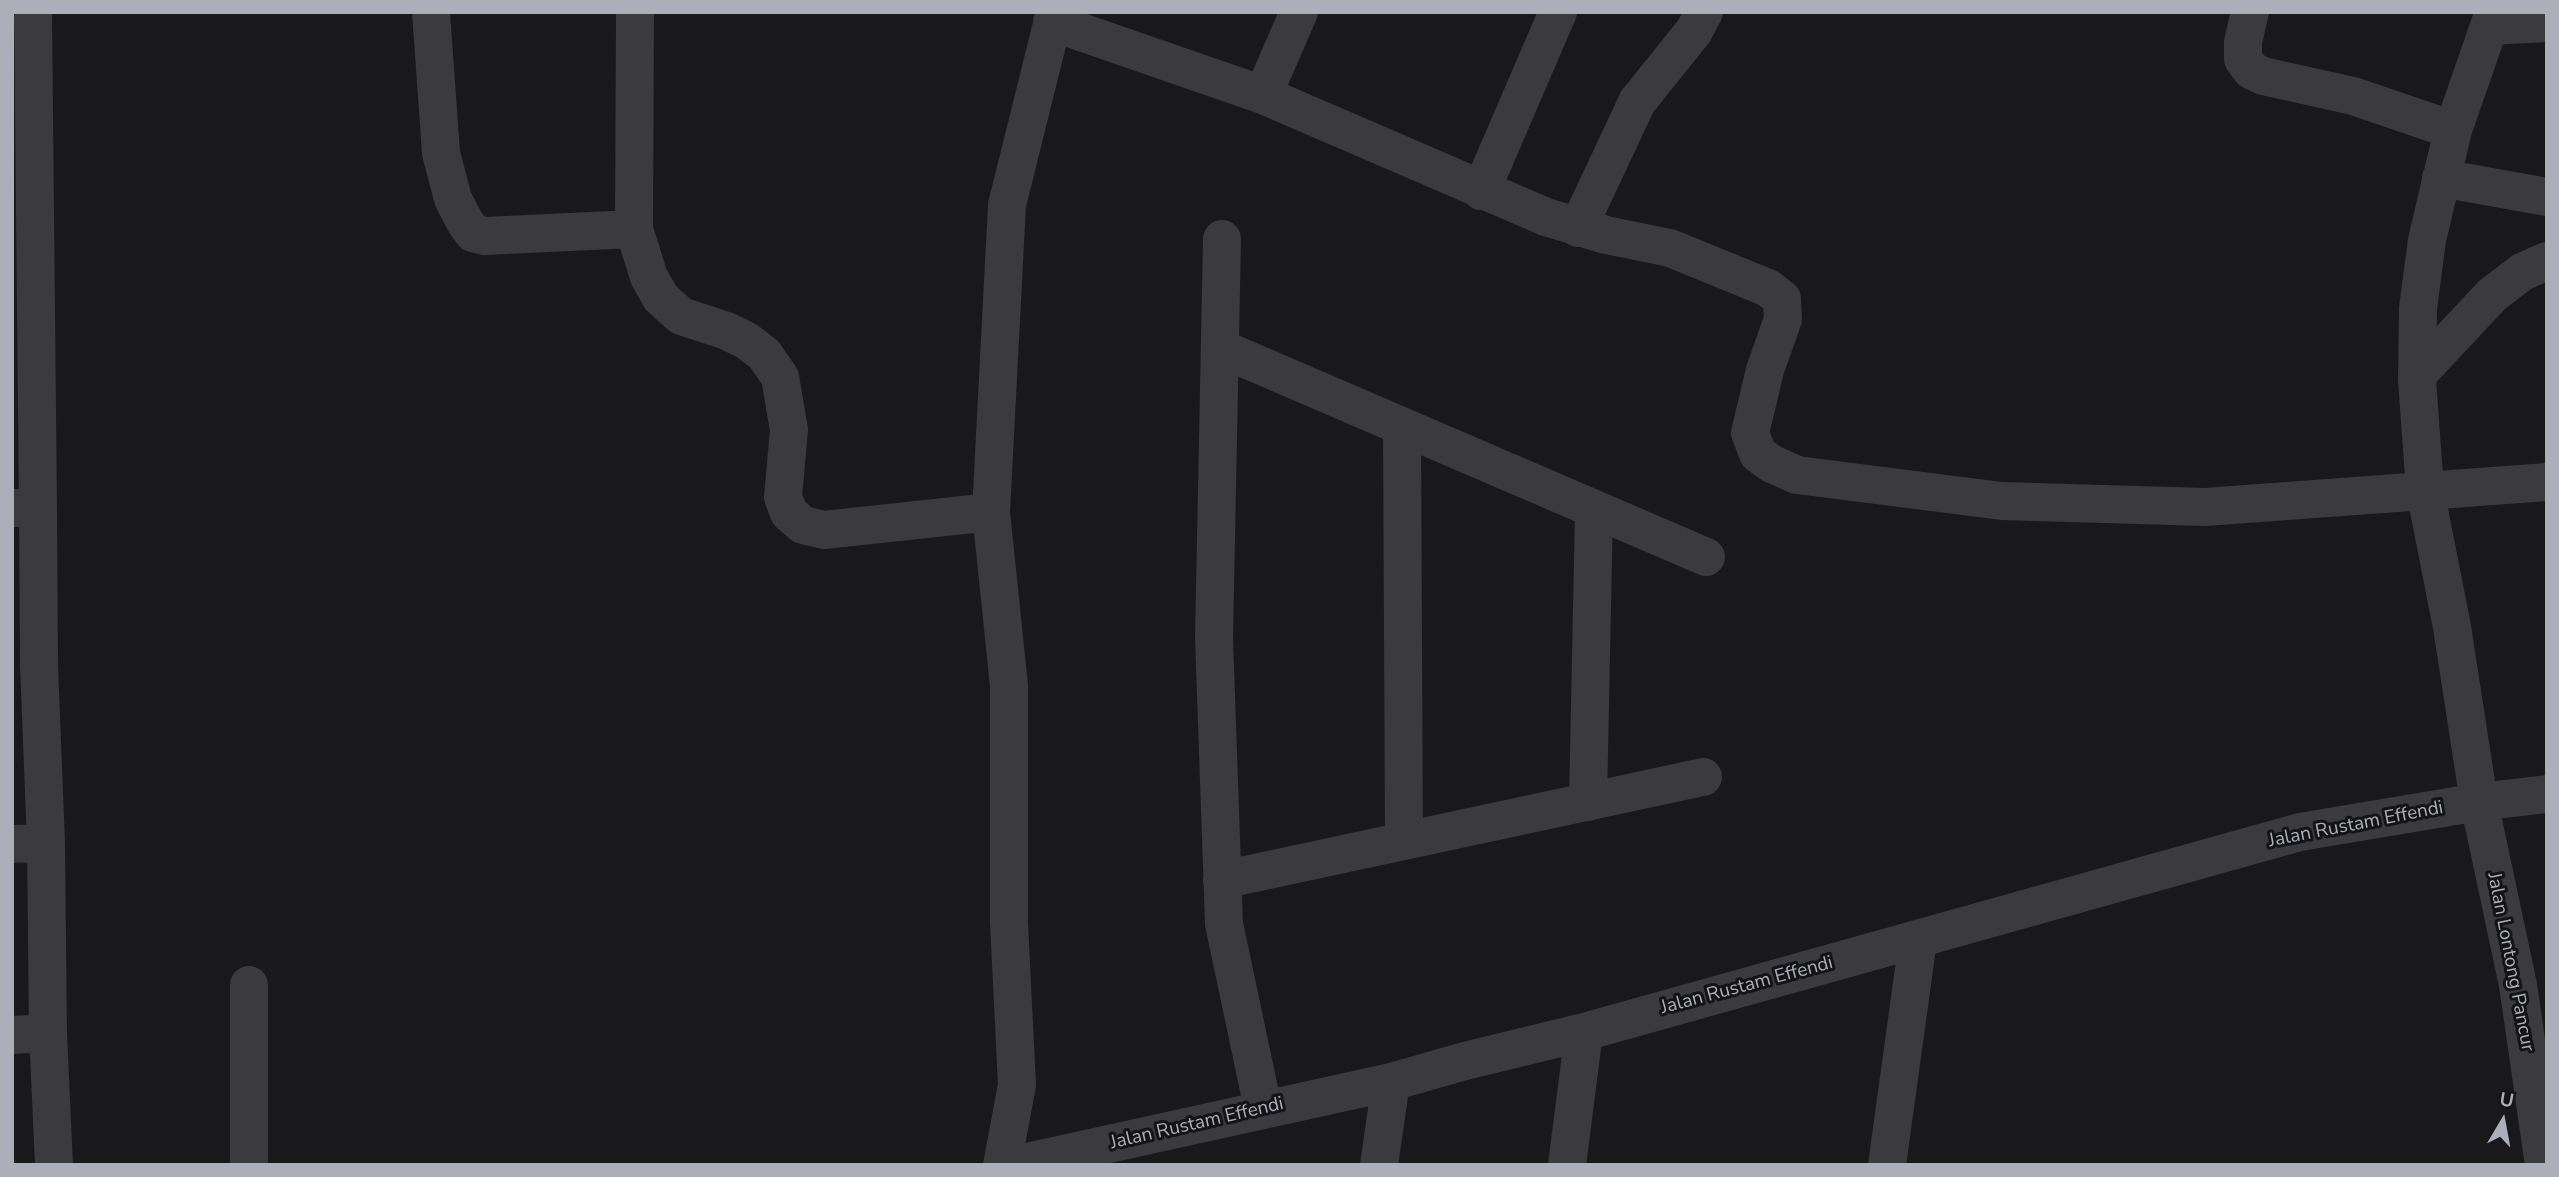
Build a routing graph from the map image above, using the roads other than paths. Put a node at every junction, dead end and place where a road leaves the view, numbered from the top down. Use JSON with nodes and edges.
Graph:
{"nodes":[{"id":1,"x":33,"y":12,"type":"edge"},
{"id":2,"x":431,"y":12,"type":"edge"},
{"id":3,"x":635,"y":12,"type":"edge"},
{"id":4,"x":1299,"y":12,"type":"edge"},
{"id":5,"x":1558,"y":12,"type":"edge"},
{"id":6,"x":1704,"y":12,"type":"edge"},
{"id":7,"x":2250,"y":12,"type":"edge"},
{"id":8,"x":1053,"y":17,"type":"edge"},
{"id":9,"x":2491,"y":19,"type":"edge"},
{"id":10,"x":2547,"y":23,"type":"edge"},
{"id":11,"x":1263,"y":95,"type":"junction"},
{"id":12,"x":2453,"y":131,"type":"junction"},
{"id":13,"x":2441,"y":178,"type":"junction"},
{"id":14,"x":23,"y":189,"type":"edge"},
{"id":15,"x":1481,"y":191,"type":"junction"},
{"id":16,"x":2547,"y":197,"type":"edge"},
{"id":17,"x":1578,"y":228,"type":"junction"},
{"id":18,"x":635,"y":229,"type":"junction"},
{"id":19,"x":1222,"y":239,"type":"dead end"},
{"id":20,"x":2547,"y":261,"type":"edge"},
{"id":21,"x":1220,"y":348,"type":"junction"},
{"id":22,"x":2417,"y":375,"type":"junction"},
{"id":23,"x":1402,"y":426,"type":"junction"},
{"id":24,"x":2547,"y":482,"type":"edge"},
{"id":25,"x":2425,"y":490,"type":"junction"},
{"id":26,"x":25,"y":508,"type":"edge"},
{"id":27,"x":1594,"y":510,"type":"junction"},
{"id":28,"x":991,"y":512,"type":"junction"},
{"id":29,"x":1706,"y":557,"type":"dead end"},
{"id":30,"x":26,"y":665,"type":"edge"},
{"id":31,"x":1703,"y":777,"type":"dead end"},
{"id":32,"x":2547,"y":794,"type":"edge"},
{"id":33,"x":1588,"y":802,"type":"junction"},
{"id":34,"x":2479,"y":802,"type":"junction"},
{"id":35,"x":1404,"y":841,"type":"junction"},
{"id":36,"x":29,"y":843,"type":"edge"},
{"id":37,"x":1222,"y":880,"type":"junction"},
{"id":38,"x":1918,"y":940,"type":"junction"},
{"id":39,"x":248,"y":985,"type":"dead end"},
{"id":40,"x":1584,"y":1032,"type":"junction"},
{"id":41,"x":30,"y":1034,"type":"edge"},
{"id":42,"x":1391,"y":1082,"type":"junction"},
{"id":43,"x":1263,"y":1108,"type":"junction"},
{"id":44,"x":54,"y":1165,"type":"edge"},
{"id":45,"x":249,"y":1165,"type":"edge"},
{"id":46,"x":1002,"y":1165,"type":"edge"},
{"id":47,"x":1013,"y":1165,"type":"edge"},
{"id":48,"x":1379,"y":1165,"type":"edge"},
{"id":49,"x":1567,"y":1165,"type":"edge"},
{"id":50,"x":1886,"y":1165,"type":"edge"},
{"id":51,"x":2544,"y":1165,"type":"edge"}],
"edges":[{"from":1,"to":14,"type":"street"},
{"from":2,"to":18,"type":"street"},
{"from":3,"to":18,"type":"street"},
{"from":4,"to":11,"type":"street"},
{"from":5,"to":15,"type":"street"},
{"from":6,"to":17,"type":"street"},
{"from":7,"to":12,"type":"street"},
{"from":8,"to":11,"type":"street"},
{"from":8,"to":28,"type":"street"},
{"from":9,"to":10,"type":"street"},
{"from":9,"to":12,"type":"street","name":"Jalan Lontong Pancur"},
{"from":11,"to":15,"type":"street"},
{"from":12,"to":13,"type":"street","name":"Jalan Lontong Pancur"},
{"from":13,"to":16,"type":"street"},
{"from":13,"to":22,"type":"street","name":"Jalan Lontong Pancur"},
{"from":14,"to":26,"type":"street"},
{"from":15,"to":17,"type":"street"},
{"from":17,"to":25,"type":"street"},
{"from":18,"to":28,"type":"street"},
{"from":19,"to":21,"type":"street"},
{"from":20,"to":22,"type":"street"},
{"from":21,"to":23,"type":"street"},
{"from":21,"to":37,"type":"street"},
{"from":22,"to":25,"type":"street","name":"Jalan Lontong Pancur"},
{"from":23,"to":27,"type":"street"},
{"from":23,"to":35,"type":"street"},
{"from":24,"to":25,"type":"street"},
{"from":25,"to":34,"type":"street","name":"Jalan Lontong Pancur"},
{"from":26,"to":30,"type":"street"},
{"from":27,"to":29,"type":"street"},
{"from":27,"to":33,"type":"street"},
{"from":28,"to":46,"type":"street"},
{"from":30,"to":36,"type":"street"},
{"from":31,"to":33,"type":"street"},
{"from":32,"to":34,"type":"street","name":"Jalan Rustam Effendi"},
{"from":33,"to":35,"type":"street"},
{"from":34,"to":38,"type":"street","name":"Jalan Rustam Effendi"},
{"from":34,"to":51,"type":"street","name":"Jalan Lontong Pancur"},
{"from":35,"to":37,"type":"street"},
{"from":36,"to":41,"type":"street"},
{"from":37,"to":43,"type":"street"},
{"from":38,"to":40,"type":"street","name":"Jalan Rustam Effendi"},
{"from":38,"to":50,"type":"street"},
{"from":39,"to":45,"type":"street"},
{"from":40,"to":42,"type":"street","name":"Jalan Rustam Effendi"},
{"from":40,"to":49,"type":"street"},
{"from":41,"to":44,"type":"street"},
{"from":42,"to":43,"type":"street","name":"Jalan Rustam Effendi"},
{"from":42,"to":48,"type":"street"},
{"from":43,"to":47,"type":"street","name":"Jalan Rustam Effendi"}]}
